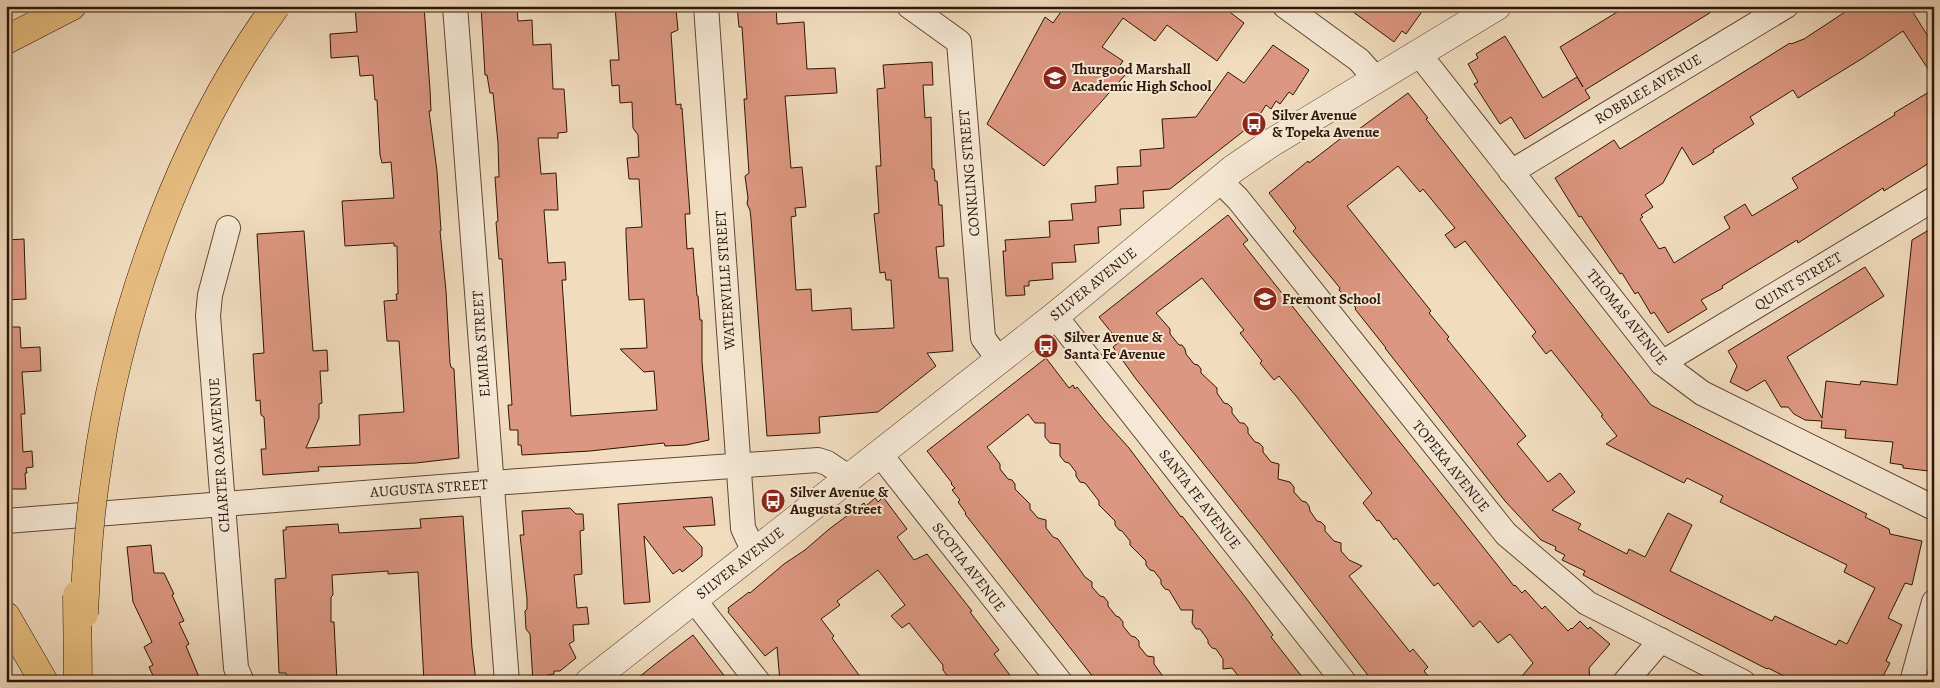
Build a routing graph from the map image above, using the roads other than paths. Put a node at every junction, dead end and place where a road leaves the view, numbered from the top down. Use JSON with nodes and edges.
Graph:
{"nodes":[{"id":1,"x":72,"y":6,"type":"edge"},
{"id":2,"x":266,"y":6,"type":"edge"},
{"id":3,"x":276,"y":6,"type":"edge"},
{"id":4,"x":455,"y":6,"type":"edge"},
{"id":5,"x":706,"y":6,"type":"edge"},
{"id":6,"x":909,"y":6,"type":"edge"},
{"id":7,"x":1284,"y":6,"type":"edge"},
{"id":8,"x":1496,"y":6,"type":"edge"},
{"id":9,"x":1786,"y":6,"type":"edge"},
{"id":10,"x":6,"y":40,"type":"edge"},
{"id":11,"x":1419,"y":54,"type":"junction"},
{"id":12,"x":1375,"y":78,"type":"junction"},
{"id":13,"x":1511,"y":172,"type":"junction"},
{"id":14,"x":1219,"y":180,"type":"junction"},
{"id":15,"x":1934,"y":199,"type":"edge"},
{"id":16,"x":228,"y":228,"type":"dead end"},
{"id":17,"x":1055,"y":316,"type":"junction"},
{"id":18,"x":999,"y":360,"type":"junction"},
{"id":19,"x":1662,"y":363,"type":"junction"},
{"id":20,"x":879,"y":453,"type":"junction"},
{"id":21,"x":739,"y":466,"type":"junction"},
{"id":22,"x":848,"y":477,"type":"junction"},
{"id":23,"x":492,"y":483,"type":"junction"},
{"id":24,"x":222,"y":503,"type":"junction"},
{"id":25,"x":1934,"y":508,"type":"edge"},
{"id":26,"x":6,"y":521,"type":"edge"},
{"id":27,"x":754,"y":552,"type":"junction"},
{"id":28,"x":694,"y":600,"type":"junction"},
{"id":29,"x":1934,"y":602,"type":"edge"},
{"id":30,"x":6,"y":616,"type":"edge"},
{"id":31,"x":1661,"y":640,"type":"junction"},
{"id":32,"x":44,"y":682,"type":"edge"},
{"id":33,"x":78,"y":682,"type":"edge"},
{"id":34,"x":86,"y":682,"type":"edge"},
{"id":35,"x":242,"y":682,"type":"edge"},
{"id":36,"x":507,"y":682,"type":"edge"},
{"id":37,"x":589,"y":682,"type":"edge"},
{"id":38,"x":758,"y":682,"type":"edge"},
{"id":39,"x":1060,"y":682,"type":"edge"},
{"id":40,"x":1344,"y":682,"type":"edge"},
{"id":41,"x":1625,"y":682,"type":"edge"},
{"id":42,"x":1744,"y":682,"type":"edge"},
{"id":43,"x":1912,"y":682,"type":"edge"}],
"edges":[{"from":1,"to":10,"type":"main road"},
{"from":2,"to":33,"type":"main road","bridge":true},
{"from":3,"to":34,"type":"main road","bridge":true},
{"from":4,"to":23,"type":"street","name":"ELMIRA STREET"},
{"from":5,"to":21,"type":"street","name":"WATERVILLE STREET"},
{"from":6,"to":18,"type":"street","name":"CONKLING STREET"},
{"from":7,"to":12,"type":"street"},
{"from":8,"to":11,"type":"street","name":"SILVER AVENUE"},
{"from":9,"to":13,"type":"street","name":"ROBBLEE AVENUE"},
{"from":11,"to":12,"type":"street","name":"SILVER AVENUE"},
{"from":11,"to":13,"type":"street","name":"THOMAS AVENUE"},
{"from":12,"to":14,"type":"street","name":"SILVER AVENUE"},
{"from":13,"to":19,"type":"street","name":"THOMAS AVENUE"},
{"from":14,"to":17,"type":"street","name":"SILVER AVENUE"},
{"from":14,"to":31,"type":"street","name":"TOPEKA AVENUE"},
{"from":15,"to":19,"type":"street","name":"QUINT STREET"},
{"from":16,"to":24,"type":"street","name":"CHARTER OAK AVENUE"},
{"from":17,"to":18,"type":"street","name":"SILVER AVENUE"},
{"from":17,"to":40,"type":"street","name":"SANTA FE AVENUE"},
{"from":18,"to":20,"type":"street","name":"SILVER AVENUE"},
{"from":19,"to":25,"type":"street","name":"THOMAS AVENUE"},
{"from":20,"to":22,"type":"street","name":"SILVER AVENUE"},
{"from":20,"to":39,"type":"street","name":"SCOTIA AVENUE"},
{"from":21,"to":22,"type":"street","name":"AUGUSTA STREET"},
{"from":21,"to":23,"type":"street","name":"AUGUSTA STREET"},
{"from":21,"to":27,"type":"street","name":"WATERVILLE STREET"},
{"from":22,"to":27,"type":"street","name":"SILVER AVENUE"},
{"from":23,"to":24,"type":"street","name":"AUGUSTA STREET"},
{"from":23,"to":36,"type":"street","name":"ELMIRA STREET"},
{"from":24,"to":26,"type":"street","name":"AUGUSTA STREET"},
{"from":24,"to":35,"type":"street","name":"CHARTER OAK AVENUE"},
{"from":27,"to":28,"type":"street","name":"SILVER AVENUE"},
{"from":28,"to":37,"type":"street","name":"SILVER AVENUE"},
{"from":28,"to":38,"type":"street"},
{"from":29,"to":43,"type":"street"},
{"from":30,"to":32,"type":"main road"},
{"from":31,"to":41,"type":"street"},
{"from":31,"to":42,"type":"street","name":"TOPEKA AVENUE"}]}
